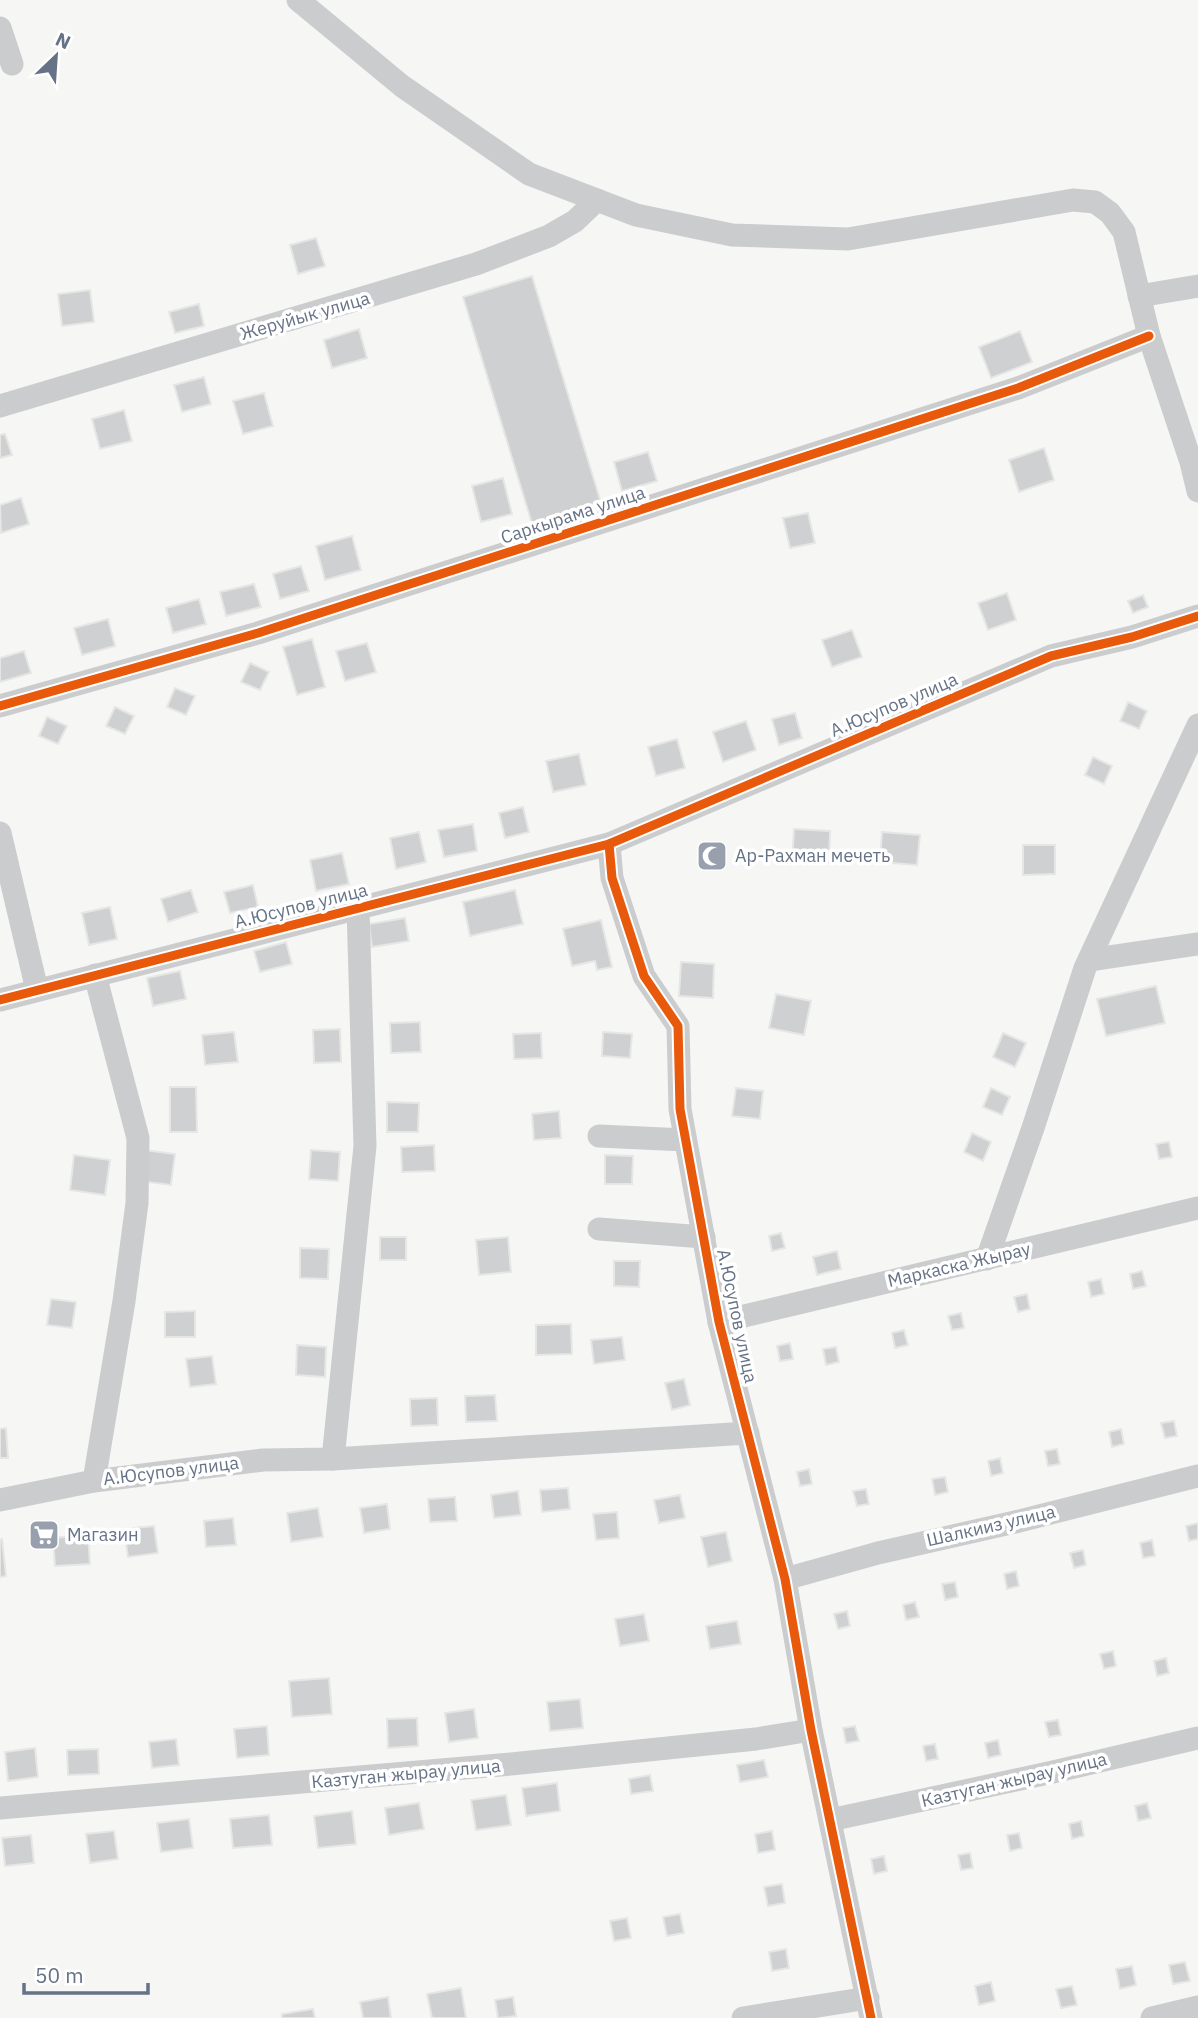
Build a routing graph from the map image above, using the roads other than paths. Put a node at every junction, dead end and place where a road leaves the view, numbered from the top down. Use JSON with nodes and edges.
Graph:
{"nodes":[{"id":1,"x":298,"y":0,"type":"edge"},
{"id":2,"x":0,"y":28,"type":"edge"},
{"id":3,"x":12,"y":64,"type":"edge"},
{"id":4,"x":597,"y":200,"type":"junction"},
{"id":5,"x":1198,"y":286,"type":"edge"},
{"id":6,"x":1139,"y":296,"type":"junction"},
{"id":7,"x":1149,"y":336,"type":"junction"},
{"id":8,"x":0,"y":406,"type":"edge"},
{"id":9,"x":1198,"y":491,"type":"edge"},
{"id":10,"x":1198,"y":616,"type":"edge"},
{"id":11,"x":0,"y":706,"type":"edge"},
{"id":12,"x":1198,"y":725,"type":"edge"},
{"id":13,"x":0,"y":833,"type":"edge"},
{"id":14,"x":609,"y":844,"type":"junction"},
{"id":15,"x":358,"y":908,"type":"junction"},
{"id":16,"x":1198,"y":944,"type":"edge"},
{"id":17,"x":1089,"y":960,"type":"junction"},
{"id":18,"x":95,"y":975,"type":"junction"},
{"id":19,"x":37,"y":990,"type":"junction"},
{"id":20,"x":0,"y":1000,"type":"edge"},
{"id":21,"x":599,"y":1136,"type":"dead end"},
{"id":22,"x":685,"y":1140,"type":"junction"},
{"id":23,"x":1198,"y":1208,"type":"edge"},
{"id":24,"x":599,"y":1229,"type":"dead end"},
{"id":25,"x":704,"y":1237,"type":"junction"},
{"id":26,"x":987,"y":1259,"type":"junction"},
{"id":27,"x":719,"y":1322,"type":"junction"},
{"id":28,"x":748,"y":1433,"type":"junction"},
{"id":29,"x":333,"y":1459,"type":"junction"},
{"id":30,"x":1198,"y":1476,"type":"edge"},
{"id":31,"x":94,"y":1481,"type":"junction"},
{"id":32,"x":0,"y":1500,"type":"edge"},
{"id":33,"x":785,"y":1579,"type":"junction"},
{"id":34,"x":811,"y":1730,"type":"junction"},
{"id":35,"x":1198,"y":1738,"type":"edge"},
{"id":36,"x":0,"y":1808,"type":"edge"},
{"id":37,"x":830,"y":1820,"type":"junction"},
{"id":38,"x":1198,"y":2007,"type":"edge"},
{"id":39,"x":869,"y":2008,"type":"edge"},
{"id":40,"x":743,"y":2018,"type":"edge"},
{"id":41,"x":1152,"y":2018,"type":"edge"}],
"edges":[{"from":1,"to":4,"type":"street"},
{"from":2,"to":3,"type":"street"},
{"from":4,"to":6,"type":"street"},
{"from":4,"to":8,"type":"street","name":"Жеруйык улица"},
{"from":5,"to":6,"type":"street"},
{"from":6,"to":7,"type":"street"},
{"from":7,"to":9,"type":"street"},
{"from":7,"to":11,"type":"street","name":"Саркырама улица"},
{"from":10,"to":14,"type":"street","name":"А.Юсупов улица"},
{"from":12,"to":17,"type":"street"},
{"from":13,"to":19,"type":"street"},
{"from":14,"to":15,"type":"street","name":"А.Юсупов улица"},
{"from":14,"to":22,"type":"street","name":"А.Юсупов улица"},
{"from":15,"to":18,"type":"street","name":"А.Юсупов улица"},
{"from":15,"to":29,"type":"street","name":"А.Юсупов улица"},
{"from":16,"to":17,"type":"street"},
{"from":17,"to":26,"type":"street"},
{"from":18,"to":19,"type":"street","name":"А.Юсупов улица"},
{"from":18,"to":31,"type":"street","name":"А.Юсупов улица"},
{"from":19,"to":20,"type":"street","name":"А.Юсупов улица"},
{"from":21,"to":22,"type":"street"},
{"from":22,"to":25,"type":"street","name":"А.Юсупов улица"},
{"from":23,"to":26,"type":"street","name":"Маркаска Жырау"},
{"from":24,"to":25,"type":"street"},
{"from":25,"to":27,"type":"street","name":"А.Юсупов улица"},
{"from":26,"to":27,"type":"street","name":"Маркаска Жырау"},
{"from":27,"to":28,"type":"street","name":"А.Юсупов улица"},
{"from":28,"to":29,"type":"street","name":"А.Юсупов улица"},
{"from":28,"to":33,"type":"street"},
{"from":29,"to":31,"type":"street","name":"А.Юсупов улица"},
{"from":30,"to":33,"type":"street","name":"Шалкииз улица"},
{"from":31,"to":32,"type":"street","name":"А.Юсупов улица"},
{"from":33,"to":34,"type":"street"},
{"from":34,"to":36,"type":"street","name":"Казтуган жырау улица"},
{"from":34,"to":37,"type":"street"},
{"from":35,"to":37,"type":"street","name":"Казтуган жырау улица"},
{"from":37,"to":39,"type":"street"},
{"from":38,"to":41,"type":"street"},
{"from":39,"to":40,"type":"street"}]}
